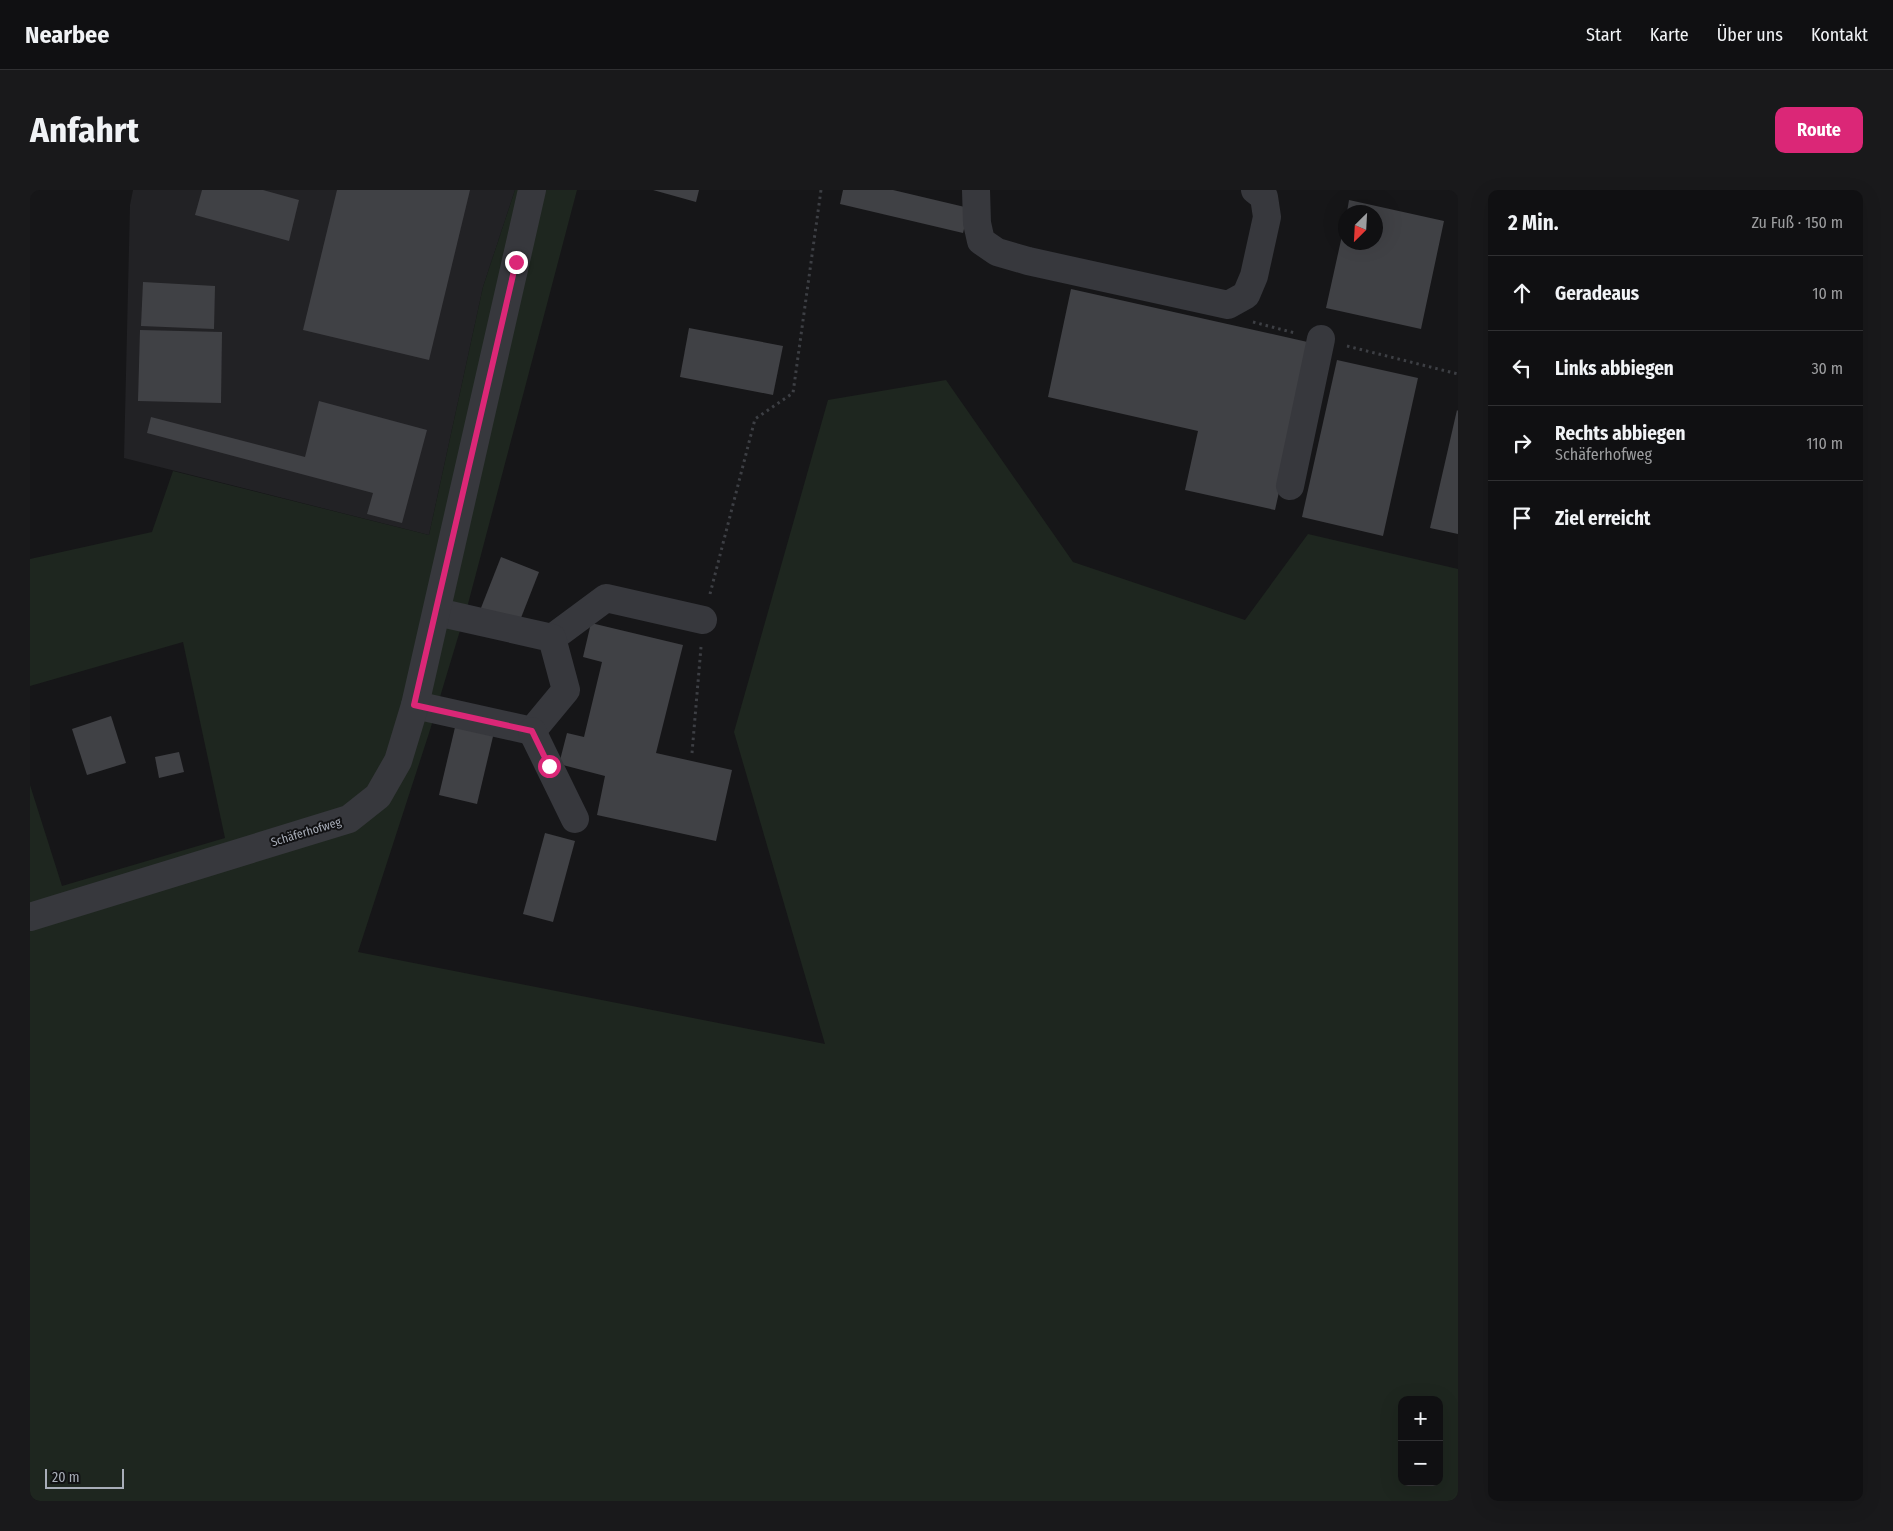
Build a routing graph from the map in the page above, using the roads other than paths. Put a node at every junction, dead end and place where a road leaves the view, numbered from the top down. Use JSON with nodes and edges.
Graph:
{"nodes":[{"id":1,"x":532,"y":190,"type":"edge"},
{"id":2,"x":976,"y":190,"type":"edge"},
{"id":3,"x":1258,"y":191,"type":"edge"},
{"id":4,"x":1321,"y":339,"type":"dead end"},
{"id":5,"x":1290,"y":486,"type":"dead end"},
{"id":6,"x":437,"y":612,"type":"junction"},
{"id":7,"x":703,"y":620,"type":"road end"},
{"id":8,"x":552,"y":638,"type":"junction"},
{"id":9,"x":414,"y":705,"type":"junction"},
{"id":10,"x":532,"y":731,"type":"junction"},
{"id":11,"x":575,"y":819,"type":"dead end"},
{"id":12,"x":30,"y":917,"type":"edge"}],
"edges":[{"from":1,"to":6,"type":"street","name":"Schäferhofweg"},
{"from":2,"to":3,"type":"street"},
{"from":4,"to":5,"type":"street"},
{"from":6,"to":8,"type":"street"},
{"from":6,"to":9,"type":"street","name":"Schäferhofweg"},
{"from":7,"to":8,"type":"street"},
{"from":8,"to":10,"type":"street"},
{"from":9,"to":10,"type":"street"},
{"from":9,"to":12,"type":"street","name":"Schäferhofweg"},
{"from":10,"to":11,"type":"street"}]}
